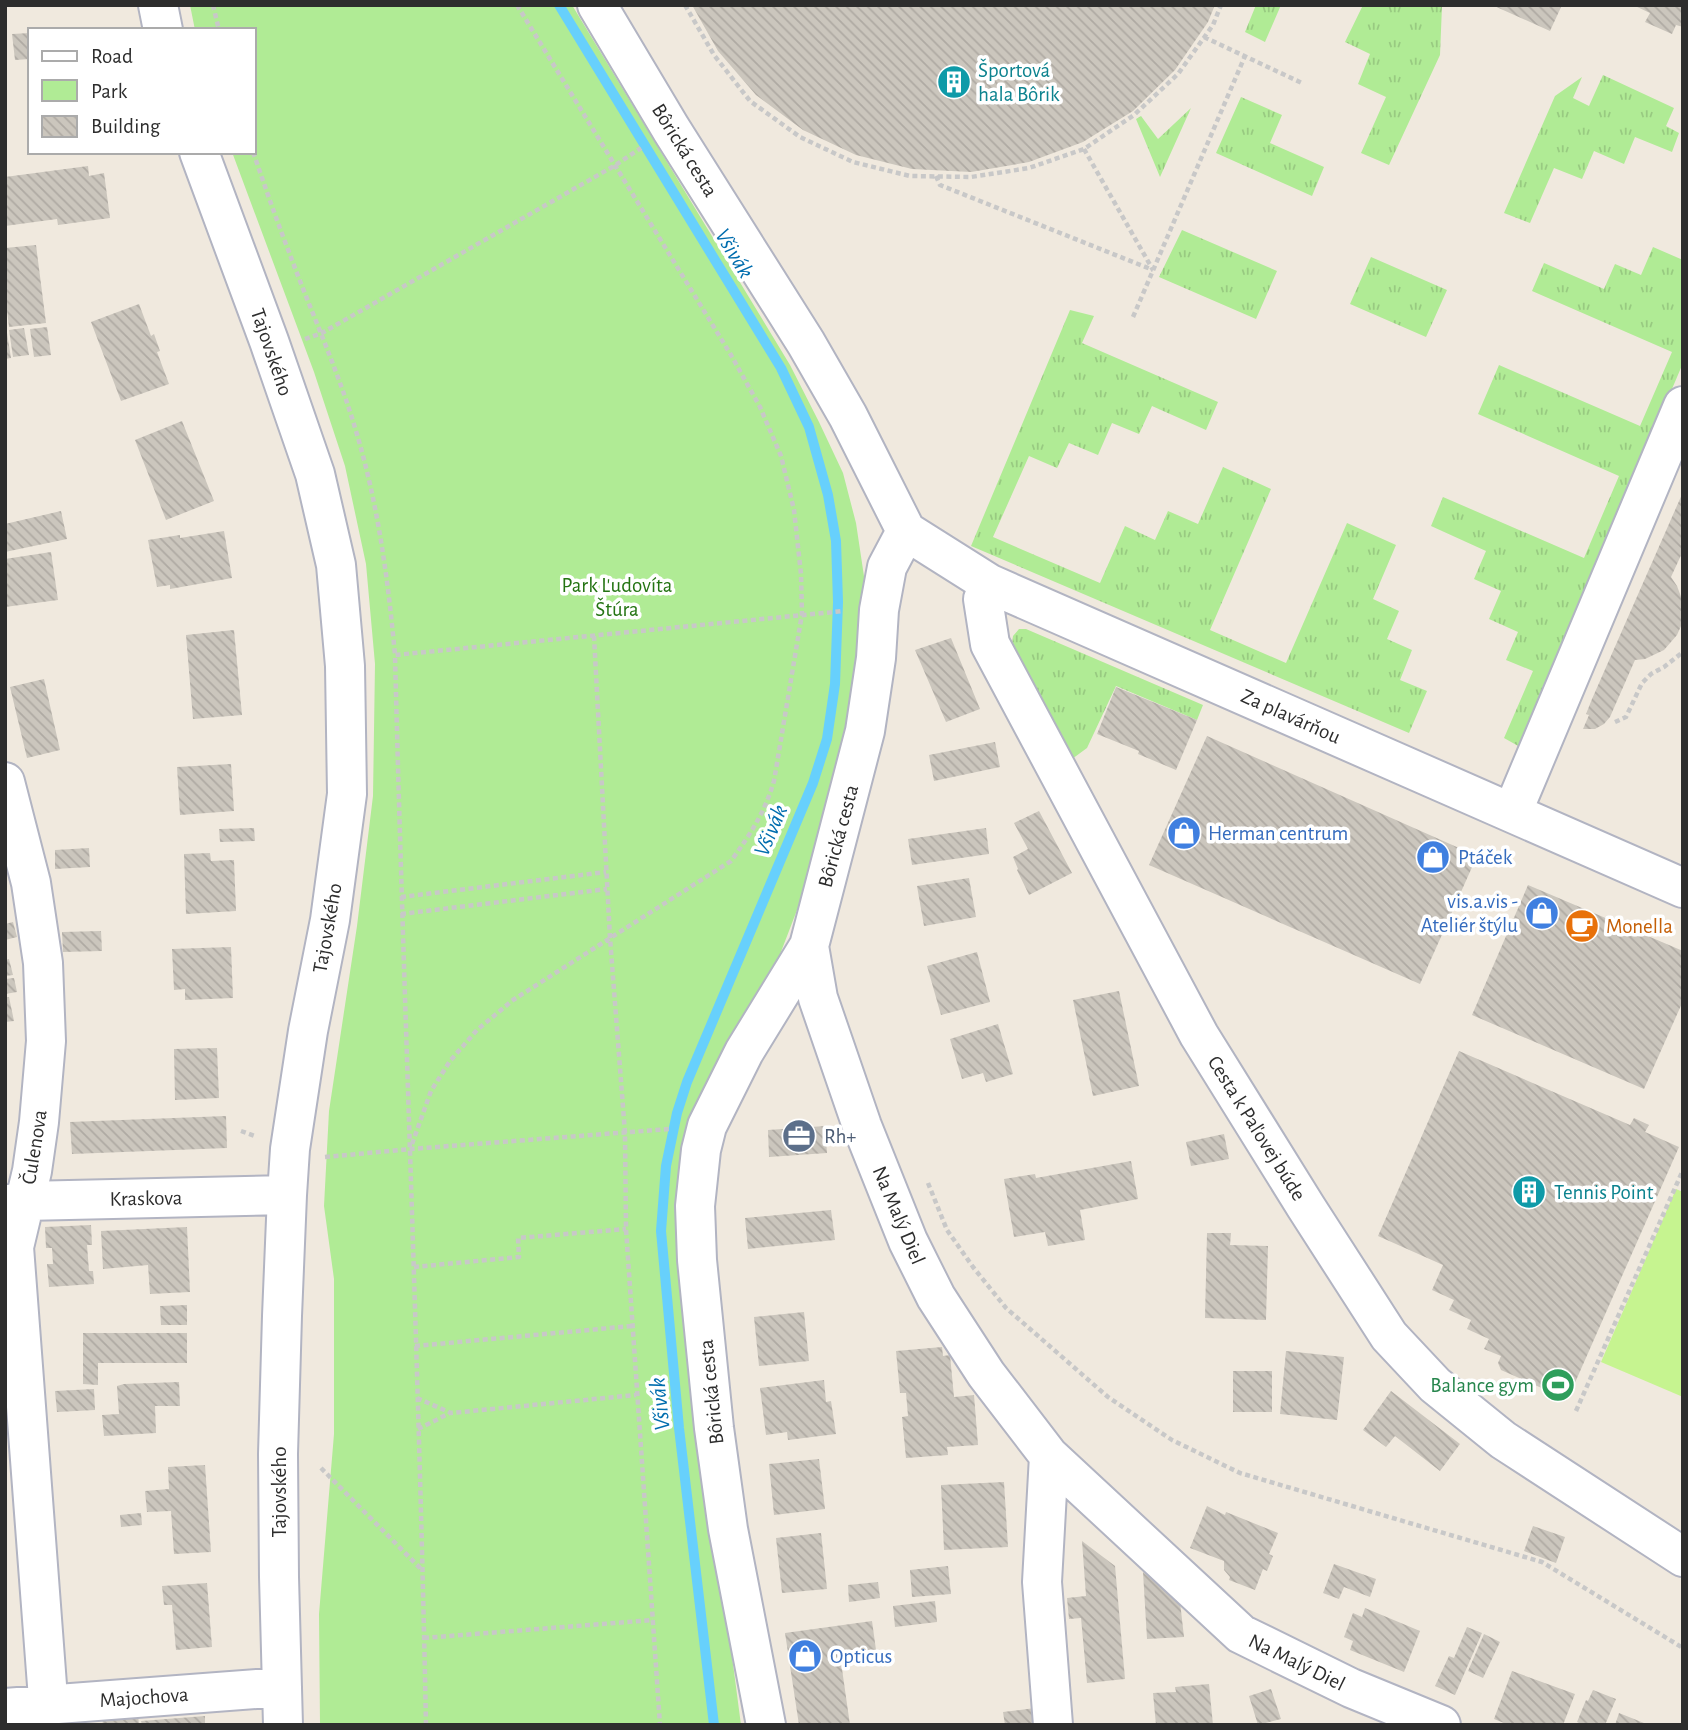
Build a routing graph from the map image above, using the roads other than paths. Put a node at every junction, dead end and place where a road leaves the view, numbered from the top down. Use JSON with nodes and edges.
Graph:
{"nodes":[{"id":1,"x":158,"y":5,"type":"edge"},
{"id":2,"x":597,"y":5,"type":"edge"},
{"id":3,"x":163,"y":28,"type":"edge"},
{"id":4,"x":201,"y":154,"type":"edge"},
{"id":5,"x":1683,"y":406,"type":"edge"},
{"id":6,"x":906,"y":531,"type":"junction"},
{"id":7,"x":990,"y":584,"type":"junction"},
{"id":8,"x":5,"y":782,"type":"edge"},
{"id":9,"x":1512,"y":813,"type":"junction"},
{"id":10,"x":1683,"y":888,"type":"edge"},
{"id":11,"x":809,"y":946,"type":"junction"},
{"id":12,"x":287,"y":1195,"type":"junction"},
{"id":13,"x":15,"y":1203,"type":"edge"},
{"id":14,"x":1049,"y":1456,"type":"junction"},
{"id":15,"x":1683,"y":1557,"type":"edge"},
{"id":16,"x":282,"y":1687,"type":"junction"},
{"id":17,"x":5,"y":1708,"type":"edge"},
{"id":18,"x":49,"y":1714,"type":"edge"},
{"id":19,"x":283,"y":1725,"type":"edge"},
{"id":20,"x":766,"y":1725,"type":"edge"},
{"id":21,"x":1053,"y":1725,"type":"edge"},
{"id":22,"x":1441,"y":1725,"type":"edge"}],
"edges":[{"from":1,"to":3,"type":"street"},
{"from":2,"to":6,"type":"street","name":"Bôrická cesta"},
{"from":4,"to":12,"type":"street","name":"Tajovského"},
{"from":5,"to":9,"type":"street"},
{"from":6,"to":7,"type":"street","name":"Za plavárňou"},
{"from":6,"to":11,"type":"street","name":"Bôrická cesta"},
{"from":7,"to":9,"type":"street","name":"Za plavárňou"},
{"from":7,"to":15,"type":"street","name":"Cesta k Paľovej búde"},
{"from":8,"to":13,"type":"street","name":"Čulenova"},
{"from":9,"to":10,"type":"street","name":"Za plavárňou"},
{"from":11,"to":14,"type":"street","name":"Na Malý Diel"},
{"from":11,"to":20,"type":"street","name":"Bôrická cesta"},
{"from":12,"to":13,"type":"street","name":"Kraskova"},
{"from":12,"to":16,"type":"street","name":"Tajovského"},
{"from":13,"to":18,"type":"street","name":"Čulenova"},
{"from":14,"to":21,"type":"street"},
{"from":14,"to":22,"type":"street","name":"Na Malý Diel"},
{"from":16,"to":18,"type":"street","name":"Majochova"},
{"from":16,"to":19,"type":"street","name":"Tajovského"},
{"from":17,"to":18,"type":"street","name":"Majochova"}]}
